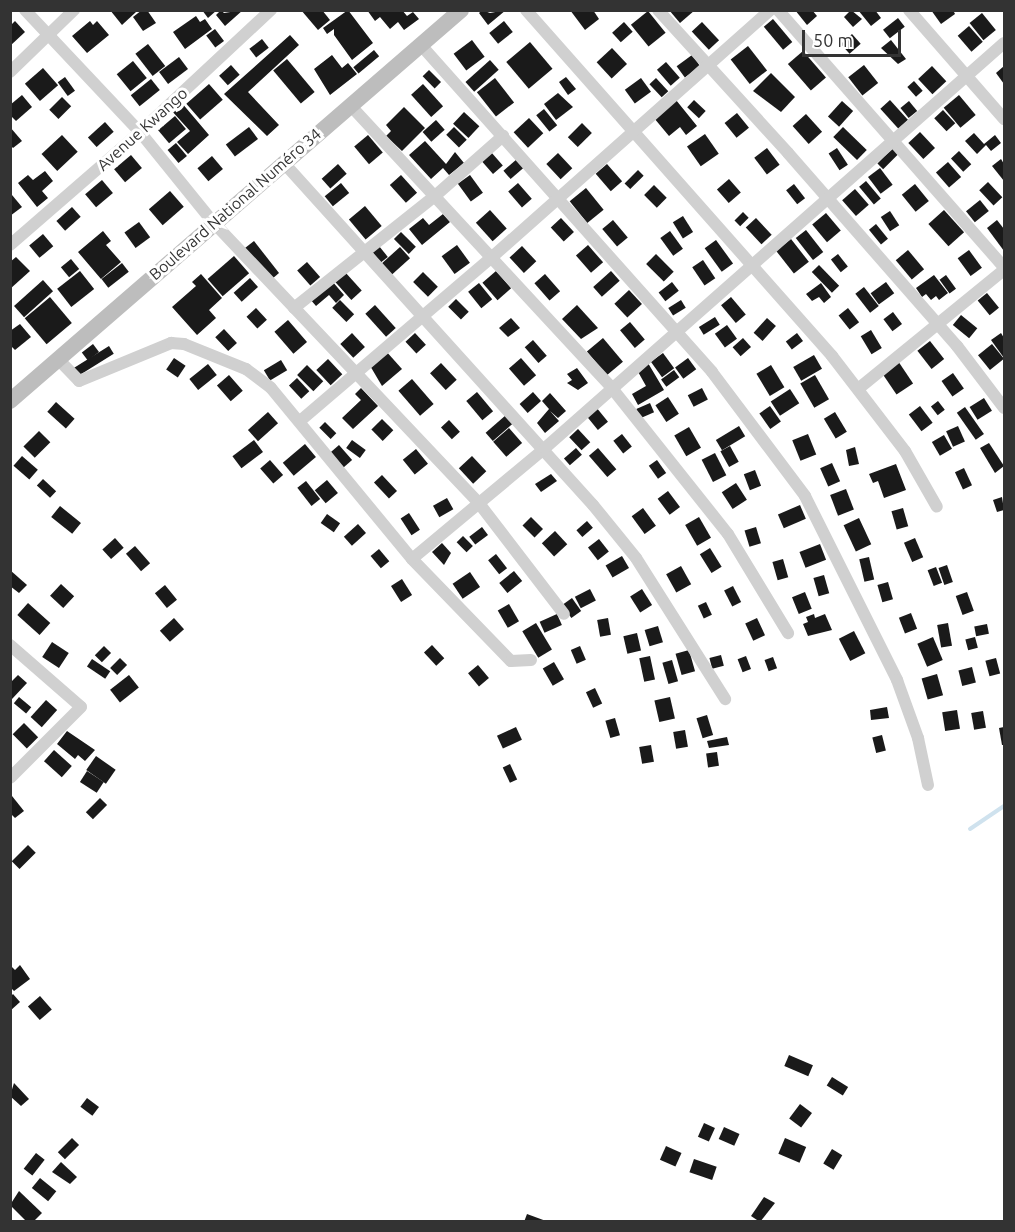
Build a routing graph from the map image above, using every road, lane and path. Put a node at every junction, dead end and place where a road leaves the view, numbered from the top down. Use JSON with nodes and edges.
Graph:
{"nodes":[{"id":1,"x":25,"y":10,"type":"edge"},
{"id":2,"x":74,"y":10,"type":"edge"},
{"id":3,"x":271,"y":10,"type":"edge"},
{"id":4,"x":461,"y":10,"type":"edge"},
{"id":5,"x":526,"y":10,"type":"edge"},
{"id":6,"x":658,"y":10,"type":"edge"},
{"id":7,"x":770,"y":10,"type":"edge"},
{"id":8,"x":777,"y":10,"type":"edge"},
{"id":9,"x":909,"y":10,"type":"edge"},
{"id":10,"x":48,"y":35,"type":"junction"},
{"id":11,"x":1005,"y":43,"type":"edge"},
{"id":12,"x":420,"y":44,"type":"junction"},
{"id":13,"x":709,"y":66,"type":"junction"},
{"id":14,"x":10,"y":72,"type":"edge"},
{"id":15,"x":966,"y":76,"type":"junction"},
{"id":16,"x":350,"y":105,"type":"junction"},
{"id":17,"x":1005,"y":119,"type":"edge"},
{"id":18,"x":140,"y":132,"type":"junction"},
{"id":19,"x":632,"y":134,"type":"junction"},
{"id":20,"x":503,"y":136,"type":"junction"},
{"id":21,"x":894,"y":141,"type":"junction"},
{"id":22,"x":283,"y":162,"type":"junction"},
{"id":23,"x":435,"y":196,"type":"junction"},
{"id":24,"x":828,"y":199,"type":"junction"},
{"id":25,"x":557,"y":200,"type":"junction"},
{"id":26,"x":213,"y":222,"type":"junction"},
{"id":27,"x":10,"y":245,"type":"edge"},
{"id":28,"x":362,"y":253,"type":"junction"},
{"id":29,"x":491,"y":258,"type":"junction"},
{"id":30,"x":750,"y":267,"type":"junction"},
{"id":31,"x":1005,"y":268,"type":"edge"},
{"id":32,"x":294,"y":308,"type":"junction"},
{"id":33,"x":423,"y":317,"type":"junction"},
{"id":34,"x":935,"y":324,"type":"junction"},
{"id":35,"x":677,"y":332,"type":"junction"},
{"id":36,"x":57,"y":358,"type":"junction"},
{"id":37,"x":354,"y":372,"type":"junction"},
{"id":38,"x":611,"y":387,"type":"junction"},
{"id":39,"x":858,"y":389,"type":"junction"},
{"id":40,"x":10,"y":401,"type":"edge"},
{"id":41,"x":1005,"y":408,"type":"edge"},
{"id":42,"x":300,"y":421,"type":"junction"},
{"id":43,"x":545,"y":448,"type":"junction"},
{"id":44,"x":478,"y":501,"type":"junction"},
{"id":45,"x":937,"y":507,"type":"dead end"},
{"id":46,"x":412,"y":559,"type":"junction"},
{"id":47,"x":564,"y":614,"type":"dead end"},
{"id":48,"x":788,"y":633,"type":"dead end"},
{"id":49,"x":10,"y":645,"type":"edge"},
{"id":50,"x":531,"y":660,"type":"dead end"},
{"id":51,"x":724,"y":699,"type":"dead end"},
{"id":52,"x":15,"y":764,"type":"edge"},
{"id":53,"x":10,"y":778,"type":"edge"},
{"id":54,"x":928,"y":785,"type":"dead end"}],
"edges":[{"from":1,"to":10,"type":"street"},
{"from":2,"to":10,"type":"street"},
{"from":3,"to":18,"type":"street","name":"Avenue Kwango"},
{"from":4,"to":12,"type":"main road","name":"Boulevard National Numéro 34"},
{"from":5,"to":19,"type":"street"},
{"from":6,"to":13,"type":"street"},
{"from":7,"to":13,"type":"street"},
{"from":8,"to":21,"type":"street"},
{"from":9,"to":15,"type":"street"},
{"from":10,"to":14,"type":"street"},
{"from":10,"to":18,"type":"street"},
{"from":11,"to":15,"type":"street"},
{"from":12,"to":16,"type":"main road","name":"Boulevard National Numéro 34"},
{"from":12,"to":20,"type":"street"},
{"from":13,"to":19,"type":"street"},
{"from":13,"to":24,"type":"street"},
{"from":15,"to":17,"type":"street"},
{"from":15,"to":21,"type":"street"},
{"from":16,"to":22,"type":"main road","name":"Boulevard National Numéro 34"},
{"from":16,"to":23,"type":"street"},
{"from":18,"to":26,"type":"street"},
{"from":18,"to":27,"type":"street","name":"Avenue Kwango"},
{"from":19,"to":25,"type":"street"},
{"from":19,"to":30,"type":"street"},
{"from":20,"to":23,"type":"street"},
{"from":20,"to":25,"type":"street"},
{"from":21,"to":24,"type":"street"},
{"from":21,"to":31,"type":"street"},
{"from":22,"to":26,"type":"main road","name":"Boulevard National Numéro 34"},
{"from":22,"to":28,"type":"street"},
{"from":23,"to":28,"type":"street"},
{"from":23,"to":29,"type":"street"},
{"from":24,"to":30,"type":"street"},
{"from":24,"to":34,"type":"street"},
{"from":25,"to":29,"type":"street"},
{"from":25,"to":35,"type":"street"},
{"from":26,"to":32,"type":"street"},
{"from":26,"to":36,"type":"main road","name":"Boulevard National Numéro 34"},
{"from":28,"to":32,"type":"street"},
{"from":28,"to":33,"type":"street"},
{"from":29,"to":33,"type":"street"},
{"from":29,"to":38,"type":"street"},
{"from":30,"to":35,"type":"street"},
{"from":30,"to":39,"type":"street"},
{"from":31,"to":34,"type":"street"},
{"from":32,"to":37,"type":"street"},
{"from":33,"to":37,"type":"street"},
{"from":33,"to":43,"type":"street"},
{"from":34,"to":39,"type":"street"},
{"from":34,"to":41,"type":"street"},
{"from":35,"to":38,"type":"street"},
{"from":35,"to":54,"type":"street"},
{"from":36,"to":40,"type":"main road","name":"Boulevard National Numéro 34"},
{"from":36,"to":42,"type":"street"},
{"from":37,"to":42,"type":"street"},
{"from":37,"to":44,"type":"street"},
{"from":38,"to":43,"type":"street"},
{"from":38,"to":48,"type":"street"},
{"from":39,"to":45,"type":"street"},
{"from":42,"to":46,"type":"street"},
{"from":43,"to":44,"type":"street"},
{"from":43,"to":51,"type":"street"},
{"from":44,"to":46,"type":"street"},
{"from":44,"to":47,"type":"street"},
{"from":46,"to":50,"type":"street"},
{"from":49,"to":52,"type":"street"},
{"from":52,"to":53,"type":"street"}]}
